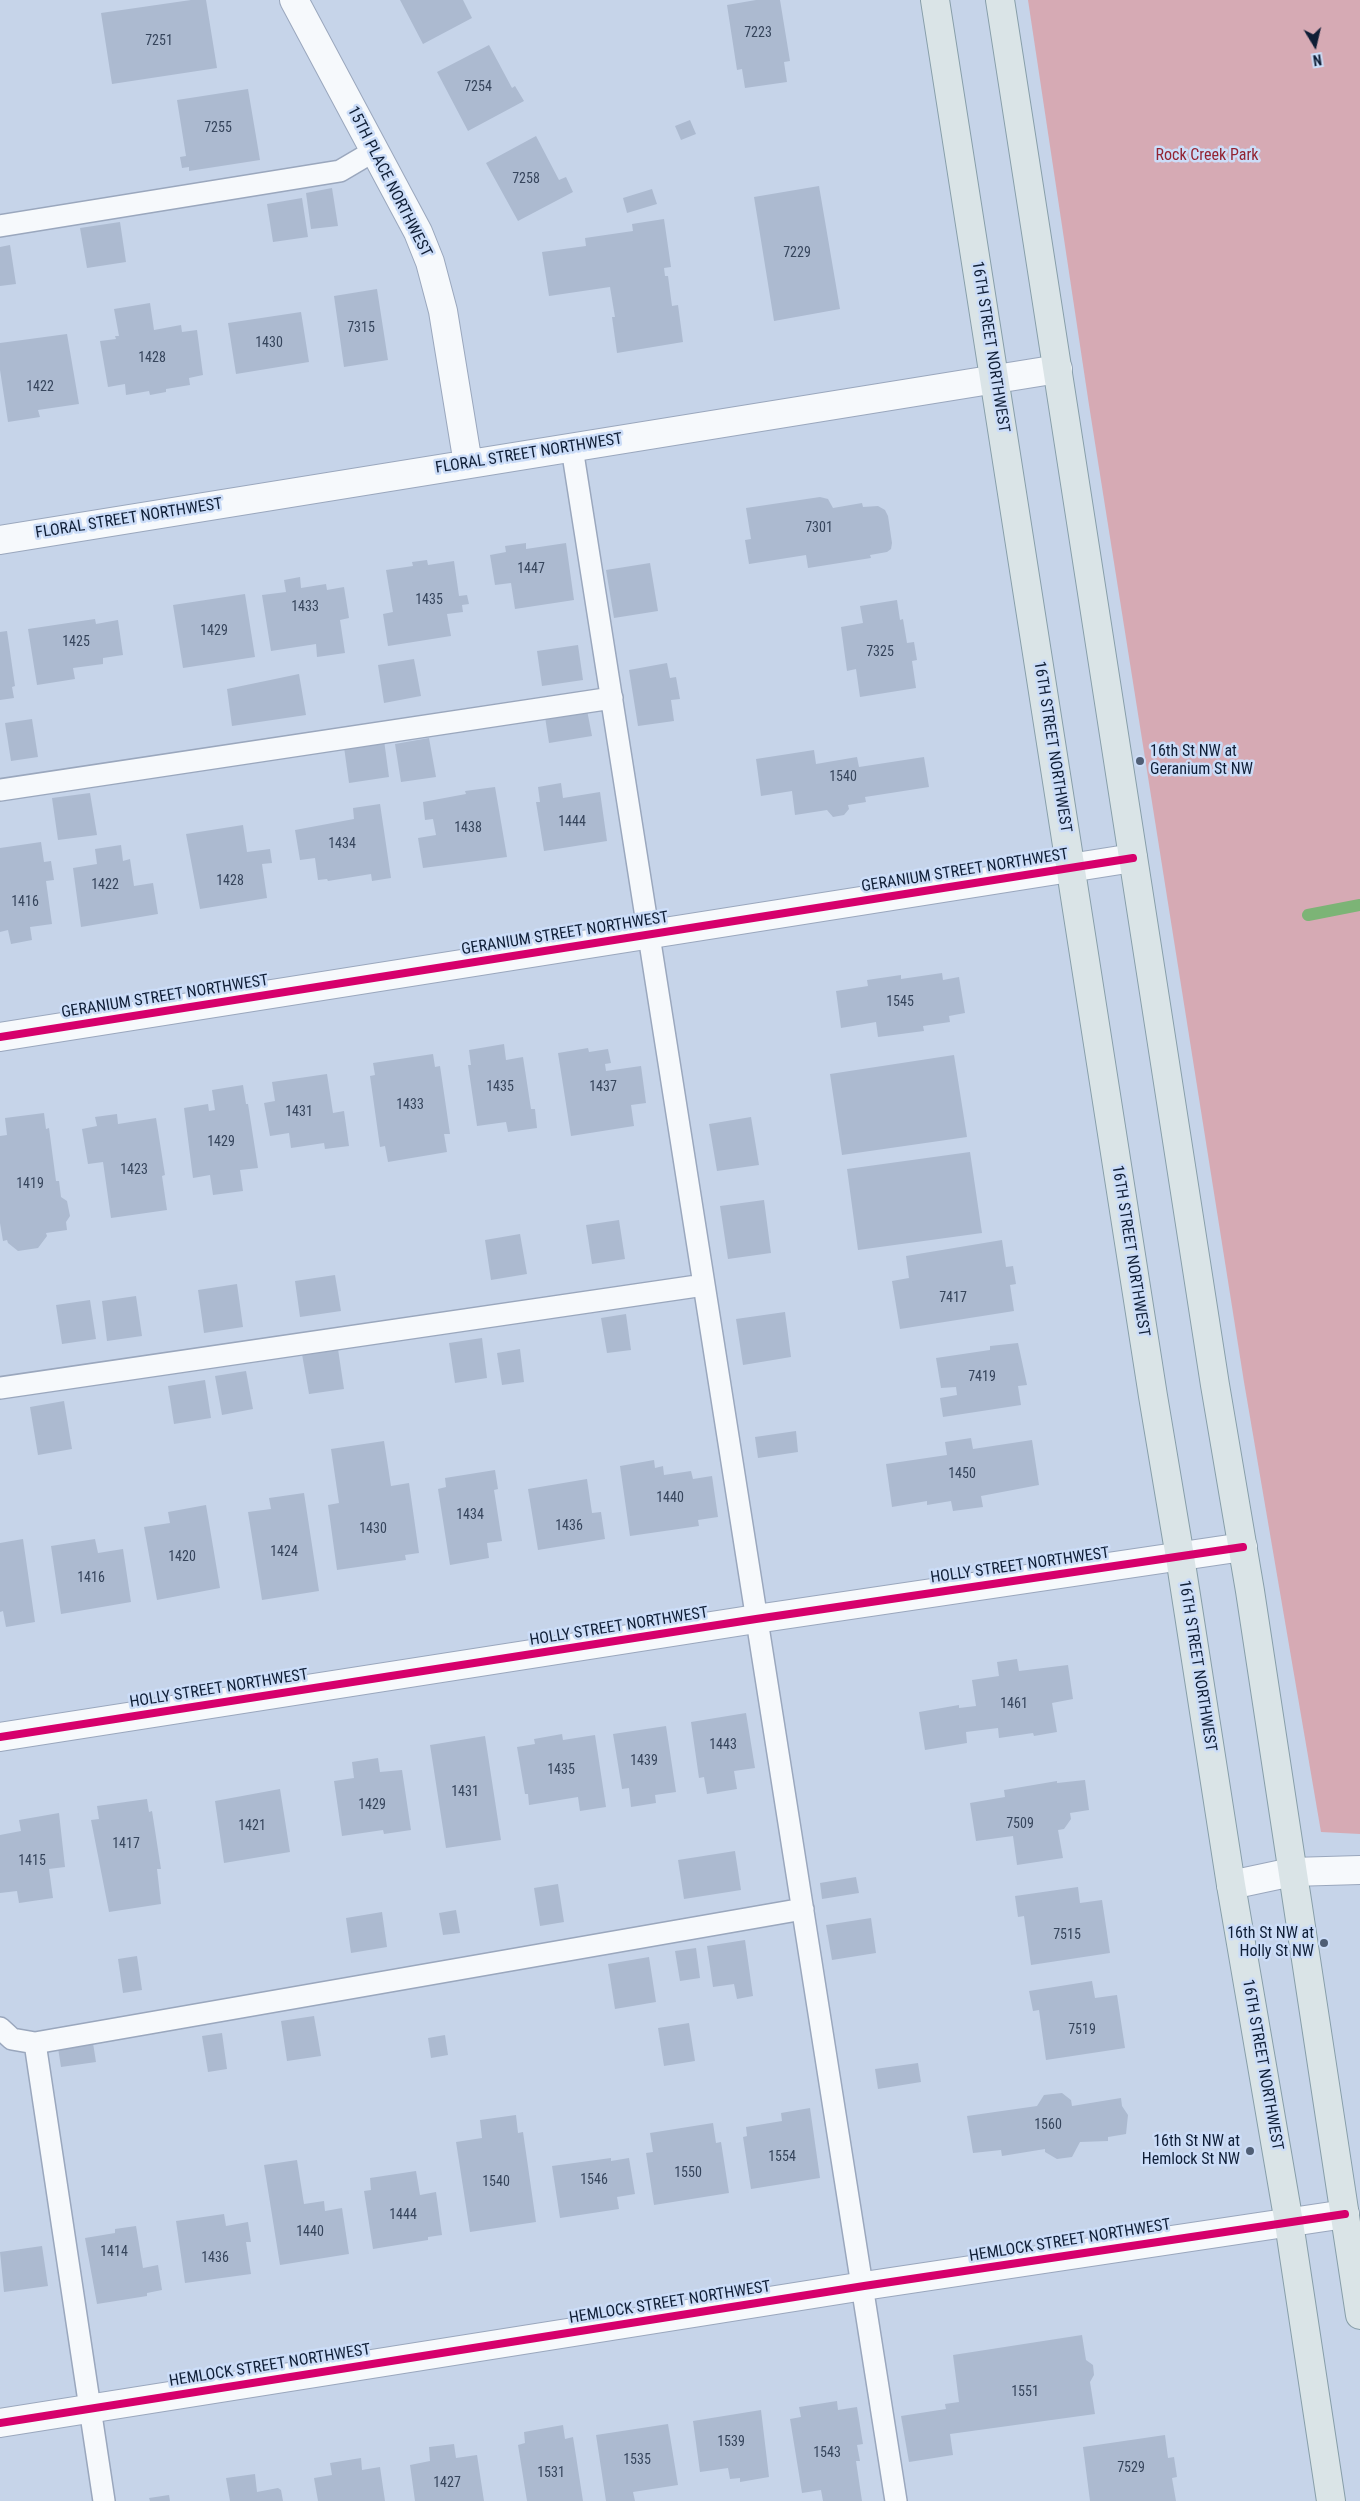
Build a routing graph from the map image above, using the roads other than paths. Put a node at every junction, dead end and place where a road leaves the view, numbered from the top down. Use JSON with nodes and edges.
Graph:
{"nodes":[{"id":1,"x":294,"y":0,"type":"edge"},
{"id":2,"x":935,"y":0,"type":"edge"},
{"id":3,"x":1000,"y":0,"type":"edge"},
{"id":4,"x":374,"y":151,"type":"junction"},
{"id":5,"x":0,"y":226,"type":"edge"},
{"id":6,"x":1058,"y":369,"type":"junction"},
{"id":7,"x":995,"y":380,"type":"junction"},
{"id":8,"x":572,"y":448,"type":"junction"},
{"id":9,"x":468,"y":464,"type":"junction"},
{"id":10,"x":0,"y":540,"type":"edge"},
{"id":11,"x":612,"y":698,"type":"junction"},
{"id":12,"x":0,"y":790,"type":"edge"},
{"id":13,"x":1133,"y":858,"type":"junction"},
{"id":14,"x":1071,"y":868,"type":"junction"},
{"id":15,"x":650,"y":935,"type":"junction"},
{"id":16,"x":0,"y":1038,"type":"edge"},
{"id":17,"x":704,"y":1285,"type":"junction"},
{"id":18,"x":0,"y":1388,"type":"edge"},
{"id":19,"x":1243,"y":1547,"type":"junction"},
{"id":20,"x":1180,"y":1557,"type":"junction"},
{"id":21,"x":756,"y":1619,"type":"junction"},
{"id":22,"x":0,"y":1737,"type":"edge"},
{"id":23,"x":1360,"y":1870,"type":"edge"},
{"id":24,"x":1292,"y":1872,"type":"junction"},
{"id":25,"x":1231,"y":1885,"type":"junction"},
{"id":26,"x":803,"y":1910,"type":"junction"},
{"id":27,"x":0,"y":2028,"type":"edge"},
{"id":28,"x":35,"y":2043,"type":"junction"},
{"id":29,"x":1345,"y":2214,"type":"junction"},
{"id":30,"x":1289,"y":2222,"type":"junction"},
{"id":31,"x":864,"y":2286,"type":"junction"},
{"id":32,"x":1360,"y":2315,"type":"edge"},
{"id":33,"x":90,"y":2408,"type":"junction"},
{"id":34,"x":0,"y":2423,"type":"edge"},
{"id":35,"x":104,"y":2501,"type":"edge"},
{"id":36,"x":896,"y":2501,"type":"edge"},
{"id":37,"x":1331,"y":2501,"type":"edge"}],
"edges":[{"from":1,"to":4,"type":"street","name":"15TH PLACE NORTHWEST"},
{"from":2,"to":7,"type":"main road","name":"16TH STREET NORTHWEST"},
{"from":3,"to":6,"type":"main road"},
{"from":4,"to":5,"type":"lane"},
{"from":4,"to":9,"type":"street","name":"15TH PLACE NORTHWEST"},
{"from":6,"to":7,"type":"street","name":"FLORAL STREET NORTHWEST"},
{"from":6,"to":13,"type":"main road"},
{"from":7,"to":8,"type":"street","name":"FLORAL STREET NORTHWEST"},
{"from":7,"to":14,"type":"main road","name":"16TH STREET NORTHWEST"},
{"from":8,"to":9,"type":"street","name":"FLORAL STREET NORTHWEST"},
{"from":8,"to":11,"type":"lane"},
{"from":9,"to":10,"type":"street","name":"FLORAL STREET NORTHWEST"},
{"from":11,"to":12,"type":"lane"},
{"from":11,"to":15,"type":"lane"},
{"from":13,"to":14,"type":"street","name":"GERANIUM STREET NORTHWEST"},
{"from":13,"to":19,"type":"main road"},
{"from":14,"to":15,"type":"street","name":"GERANIUM STREET NORTHWEST"},
{"from":14,"to":20,"type":"main road","name":"16TH STREET NORTHWEST"},
{"from":15,"to":16,"type":"street","name":"GERANIUM STREET NORTHWEST"},
{"from":15,"to":17,"type":"lane"},
{"from":17,"to":18,"type":"lane"},
{"from":17,"to":21,"type":"lane"},
{"from":19,"to":20,"type":"street","name":"HOLLY STREET NORTHWEST"},
{"from":19,"to":24,"type":"main road"},
{"from":20,"to":21,"type":"street","name":"HOLLY STREET NORTHWEST"},
{"from":20,"to":25,"type":"main road","name":"16TH STREET NORTHWEST"},
{"from":21,"to":22,"type":"street","name":"HOLLY STREET NORTHWEST"},
{"from":21,"to":26,"type":"lane"},
{"from":23,"to":24,"type":"street"},
{"from":24,"to":25,"type":"street"},
{"from":24,"to":29,"type":"main road"},
{"from":25,"to":30,"type":"main road","name":"16TH STREET NORTHWEST"},
{"from":26,"to":28,"type":"lane"},
{"from":26,"to":31,"type":"lane"},
{"from":27,"to":28,"type":"lane"},
{"from":28,"to":33,"type":"lane"},
{"from":29,"to":30,"type":"street","name":"HEMLOCK STREET NORTHWEST"},
{"from":29,"to":32,"type":"main road"},
{"from":30,"to":31,"type":"street","name":"HEMLOCK STREET NORTHWEST"},
{"from":30,"to":37,"type":"main road","name":"16TH STREET NORTHWEST"},
{"from":31,"to":33,"type":"street","name":"HEMLOCK STREET NORTHWEST"},
{"from":31,"to":36,"type":"lane"},
{"from":33,"to":34,"type":"street","name":"HEMLOCK STREET NORTHWEST"},
{"from":33,"to":35,"type":"lane"}]}
